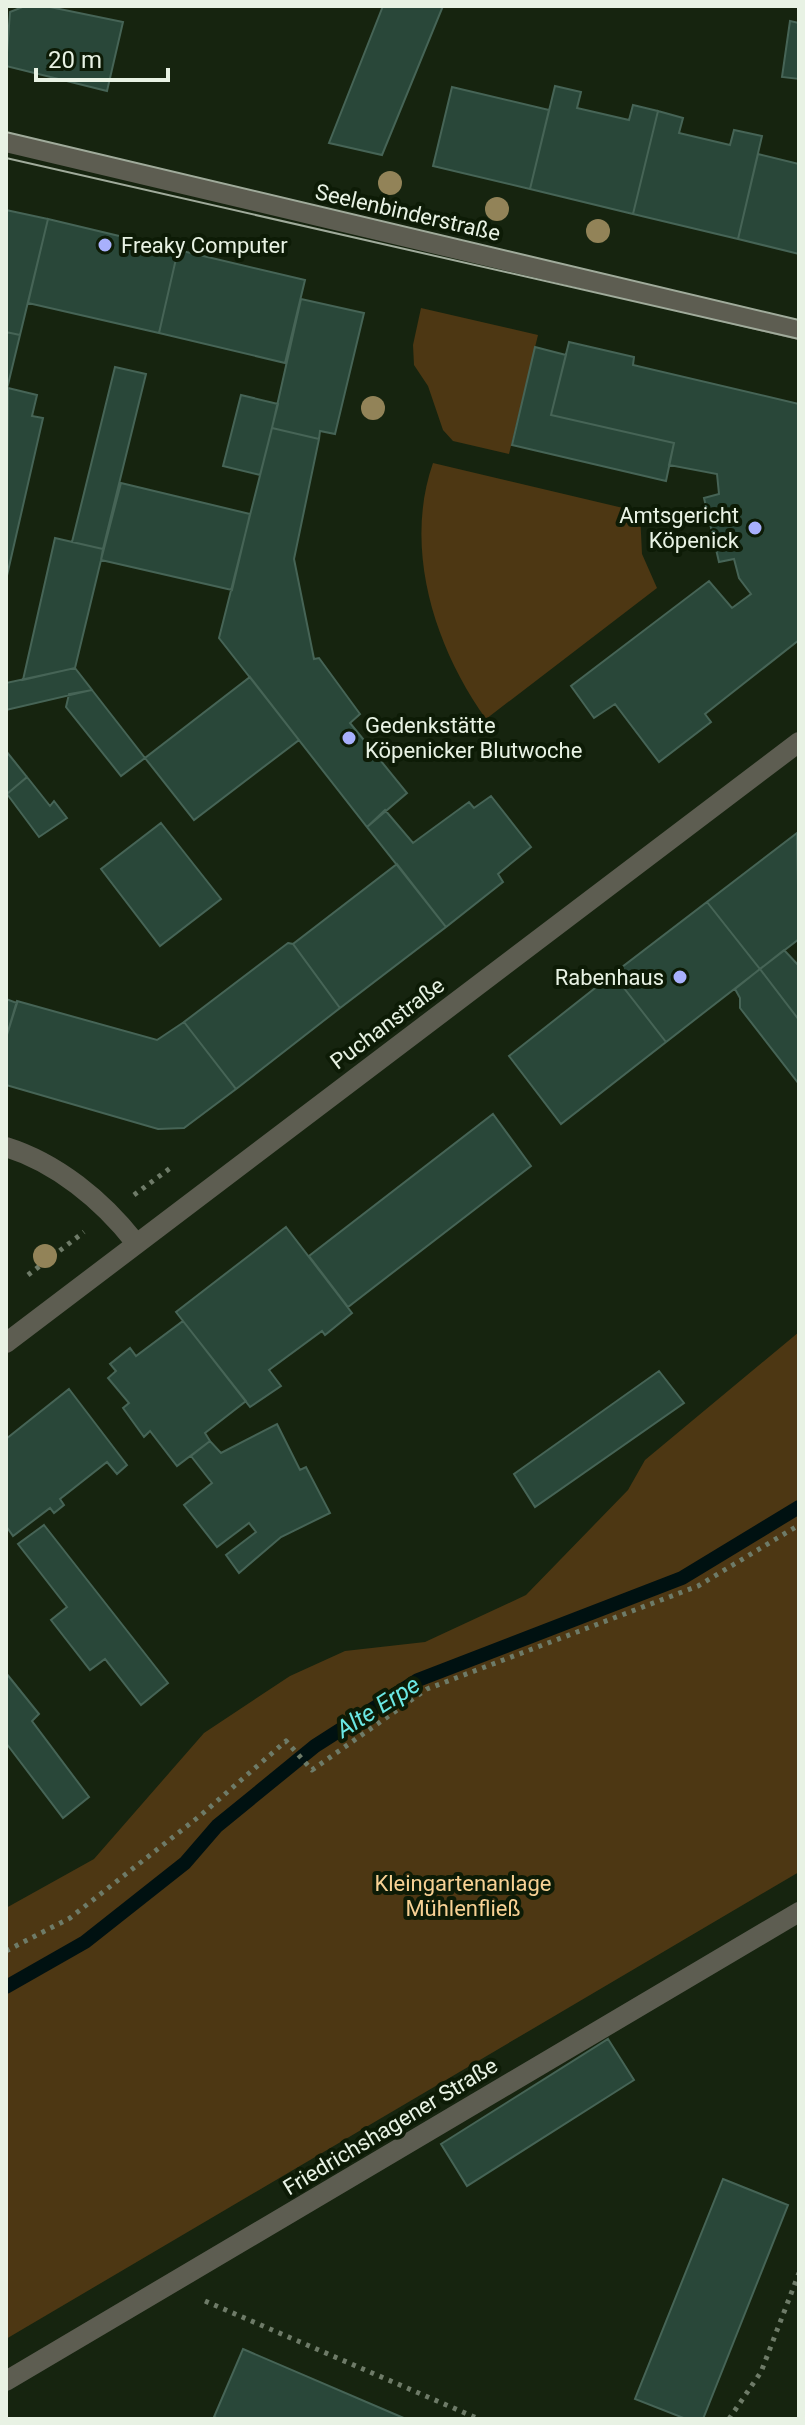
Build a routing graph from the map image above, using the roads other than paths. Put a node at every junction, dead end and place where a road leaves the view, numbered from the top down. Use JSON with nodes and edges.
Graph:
{"nodes":[{"id":1,"x":6,"y":142,"type":"edge"},
{"id":2,"x":799,"y":330,"type":"edge"},
{"id":3,"x":799,"y":742,"type":"edge"},
{"id":4,"x":6,"y":1147,"type":"edge"},
{"id":5,"x":135,"y":1242,"type":"junction"},
{"id":6,"x":6,"y":1343,"type":"edge"},
{"id":7,"x":799,"y":1912,"type":"edge"},
{"id":8,"x":6,"y":2381,"type":"edge"}],
"edges":[{"from":1,"to":2,"type":"street","name":"Seelenbinderstraße"},
{"from":3,"to":5,"type":"street","name":"Puchanstraße"},
{"from":4,"to":5,"type":"street"},
{"from":5,"to":6,"type":"street","name":"Puchanstraße"},
{"from":7,"to":8,"type":"street","name":"Friedrichshagener Straße"}]}
